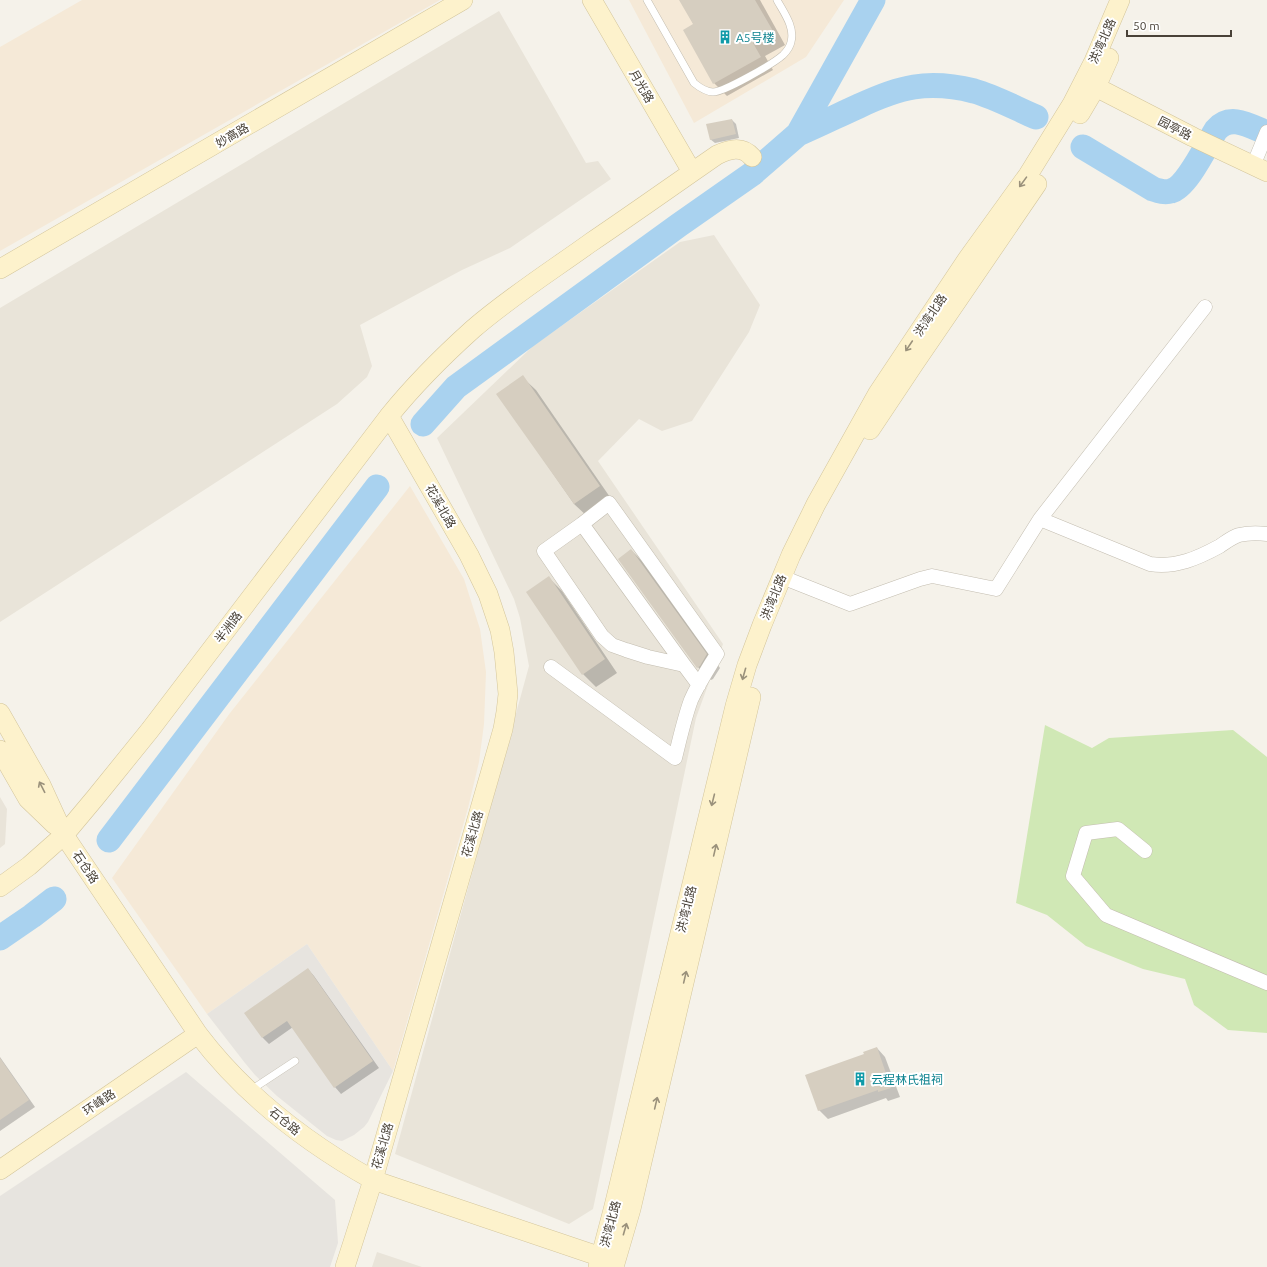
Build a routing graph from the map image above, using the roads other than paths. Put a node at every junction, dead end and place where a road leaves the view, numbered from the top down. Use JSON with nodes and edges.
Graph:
{"nodes":[{"id":1,"x":463,"y":0,"type":"edge"},
{"id":2,"x":592,"y":0,"type":"edge"},
{"id":3,"x":647,"y":0,"type":"edge"},
{"id":4,"x":777,"y":0,"type":"edge"},
{"id":5,"x":1120,"y":0,"type":"edge"},
{"id":6,"x":1134,"y":0,"type":"edge"},
{"id":7,"x":1090,"y":84,"type":"junction"},
{"id":8,"x":1264,"y":138,"type":"edge"},
{"id":9,"x":752,"y":157,"type":"dead end"},
{"id":10,"x":1260,"y":169,"type":"edge"},
{"id":11,"x":692,"y":172,"type":"junction"},
{"id":12,"x":0,"y":269,"type":"edge"},
{"id":13,"x":1205,"y":307,"type":"dead end"},
{"id":14,"x":389,"y":416,"type":"junction"},
{"id":15,"x":1040,"y":519,"type":"junction"},
{"id":16,"x":582,"y":524,"type":"junction"},
{"id":17,"x":1267,"y":534,"type":"edge"},
{"id":18,"x":787,"y":579,"type":"junction"},
{"id":19,"x":684,"y":665,"type":"junction"},
{"id":20,"x":551,"y":667,"type":"dead end"},
{"id":21,"x":698,"y":685,"type":"junction"},
{"id":22,"x":0,"y":713,"type":"edge"},
{"id":23,"x":0,"y":750,"type":"edge"},
{"id":24,"x":64,"y":835,"type":"junction"},
{"id":25,"x":1145,"y":850,"type":"dead end"},
{"id":26,"x":0,"y":887,"type":"edge"},
{"id":27,"x":1267,"y":983,"type":"edge"},
{"id":28,"x":198,"y":1034,"type":"junction"},
{"id":29,"x":295,"y":1061,"type":"dead end"},
{"id":30,"x":250,"y":1091,"type":"junction"},
{"id":31,"x":0,"y":1170,"type":"edge"},
{"id":32,"x":372,"y":1180,"type":"junction"},
{"id":33,"x":607,"y":1263,"type":"edge"},
{"id":34,"x":345,"y":1267,"type":"edge"}],
"edges":[{"from":1,"to":12,"type":"street","name":"妙高路"},
{"from":2,"to":11,"type":"street","name":"月光路"},
{"from":3,"to":4,"type":"lane"},
{"from":5,"to":7,"type":"street","name":"洪湾北路"},
{"from":6,"to":7,"type":"street","name":"洪湾北路"},
{"from":7,"to":10,"type":"street","name":"园亭路"},
{"from":7,"to":18,"type":"street","name":"洪湾北路"},
{"from":8,"to":10,"type":"street"},
{"from":9,"to":11,"type":"street","name":"半洲路"},
{"from":11,"to":14,"type":"street","name":"半洲路"},
{"from":13,"to":15,"type":"street"},
{"from":14,"to":24,"type":"street","name":"半洲路"},
{"from":14,"to":32,"type":"street","name":"花溪北路"},
{"from":15,"to":17,"type":"street"},
{"from":15,"to":18,"type":"street"},
{"from":16,"to":19,"type":"street"},
{"from":16,"to":19,"type":"street"},
{"from":16,"to":21,"type":"street"},
{"from":18,"to":33,"type":"street","name":"洪湾北路"},
{"from":19,"to":21,"type":"street"},
{"from":20,"to":21,"type":"street"},
{"from":24,"to":22,"type":"street","name":"石仓路","one_way":true},
{"from":23,"to":24,"type":"street","name":"石仓路"},
{"from":24,"to":26,"type":"street","name":"半洲路"},
{"from":24,"to":28,"type":"street","name":"石仓路"},
{"from":25,"to":27,"type":"street"},
{"from":28,"to":30,"type":"street","name":"石仓路"},
{"from":28,"to":31,"type":"street","name":"环峰路"},
{"from":29,"to":30,"type":"lane"},
{"from":30,"to":32,"type":"street","name":"石仓路"},
{"from":32,"to":33,"type":"street","name":"石仓路"},
{"from":32,"to":34,"type":"street","name":"花溪北路"}]}
